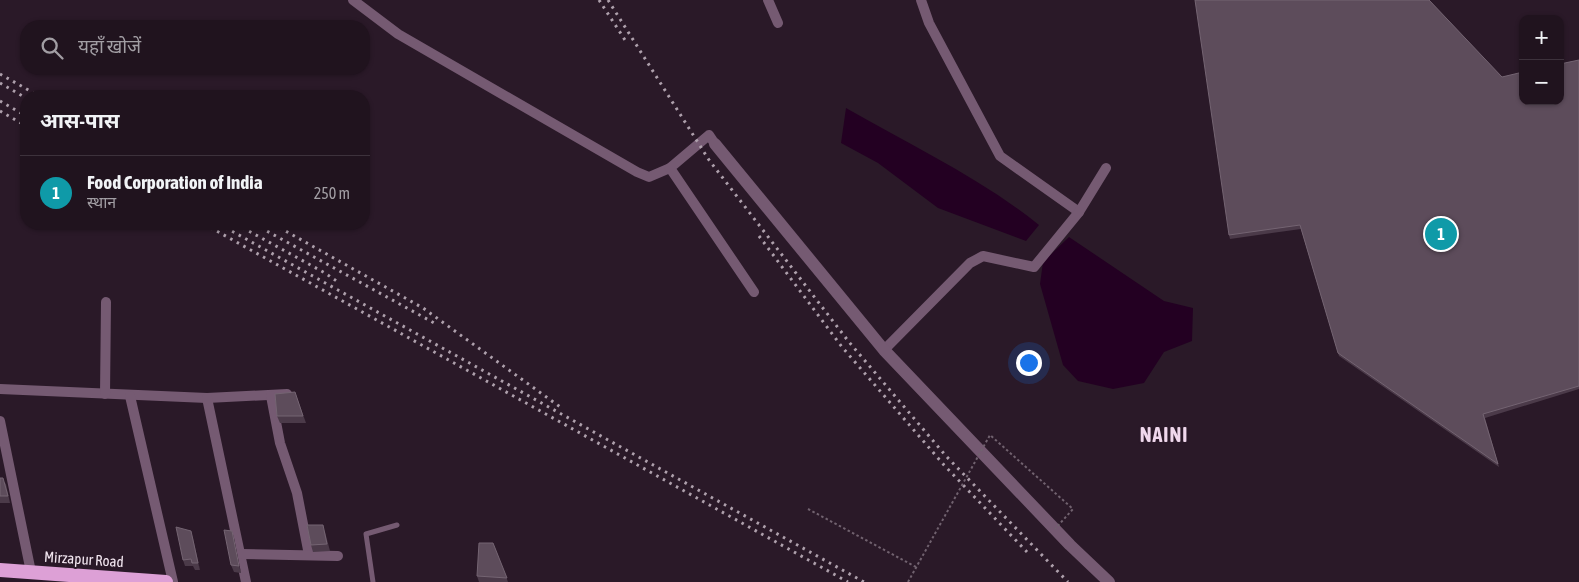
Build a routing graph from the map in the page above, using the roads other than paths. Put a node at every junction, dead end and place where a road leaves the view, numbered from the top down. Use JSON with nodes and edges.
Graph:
{"nodes":[{"id":1,"x":353,"y":0,"type":"edge"},
{"id":2,"x":768,"y":0,"type":"edge"},
{"id":3,"x":921,"y":0,"type":"edge"},
{"id":4,"x":778,"y":23,"type":"dead end"},
{"id":5,"x":716,"y":144,"type":"joint"},
{"id":6,"x":670,"y":168,"type":"junction"},
{"id":7,"x":1106,"y":168,"type":"dead end"},
{"id":8,"x":1079,"y":212,"type":"junction"},
{"id":9,"x":754,"y":292,"type":"dead end"},
{"id":10,"x":106,"y":302,"type":"dead end"},
{"id":11,"x":884,"y":350,"type":"junction"},
{"id":12,"x":0,"y":389,"type":"edge"},
{"id":13,"x":105,"y":394,"type":"junction"},
{"id":14,"x":293,"y":394,"type":"edge"},
{"id":15,"x":130,"y":396,"type":"junction"},
{"id":16,"x":271,"y":396,"type":"junction"},
{"id":17,"x":207,"y":398,"type":"junction"},
{"id":18,"x":0,"y":421,"type":"edge"},
{"id":19,"x":398,"y":525,"type":"dead end"},
{"id":20,"x":242,"y":554,"type":"junction"},
{"id":21,"x":309,"y":555,"type":"junction"},
{"id":22,"x":338,"y":556,"type":"dead end"},
{"id":23,"x":0,"y":570,"type":"edge"},
{"id":24,"x":31,"y":572,"type":"junction"},
{"id":25,"x":166,"y":582,"type":"edge"},
{"id":26,"x":173,"y":582,"type":"edge"},
{"id":27,"x":246,"y":582,"type":"edge"},
{"id":28,"x":373,"y":582,"type":"edge"},
{"id":29,"x":1109,"y":582,"type":"edge"}],
"edges":[{"from":1,"to":6,"type":"street"},
{"from":2,"to":4,"type":"street"},
{"from":3,"to":8,"type":"street"},
{"from":5,"to":6,"type":"street"},
{"from":5,"to":11,"type":"street"},
{"from":6,"to":9,"type":"street"},
{"from":7,"to":8,"type":"street"},
{"from":8,"to":11,"type":"street"},
{"from":10,"to":13,"type":"street"},
{"from":11,"to":29,"type":"street"},
{"from":12,"to":13,"type":"street"},
{"from":13,"to":15,"type":"street"},
{"from":14,"to":16,"type":"street"},
{"from":15,"to":17,"type":"street"},
{"from":15,"to":26,"type":"street"},
{"from":16,"to":17,"type":"street"},
{"from":16,"to":21,"type":"street"},
{"from":17,"to":20,"type":"street"},
{"from":18,"to":24,"type":"street"},
{"from":19,"to":28,"type":"lane"},
{"from":20,"to":21,"type":"street"},
{"from":20,"to":27,"type":"street"},
{"from":21,"to":22,"type":"street"},
{"from":23,"to":24,"type":"highway","name":"Mirzapur Road"},
{"from":24,"to":25,"type":"highway","name":"Mirzapur Road"}]}
